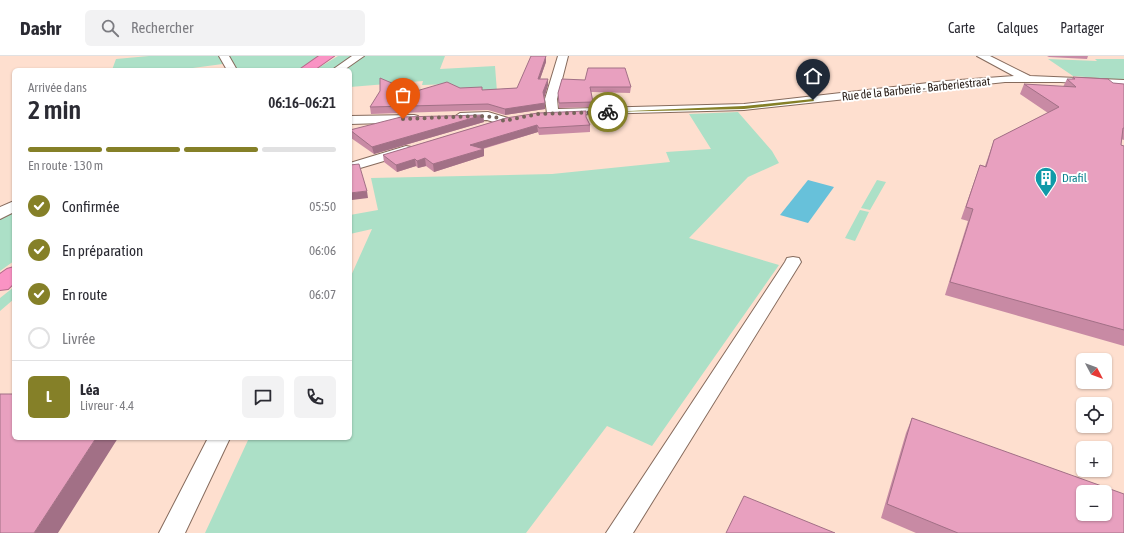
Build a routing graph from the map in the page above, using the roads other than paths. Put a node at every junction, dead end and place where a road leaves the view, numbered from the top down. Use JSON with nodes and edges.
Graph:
{"nodes":[{"id":1,"x":224,"y":56,"type":"edge"},
{"id":2,"x":328,"y":56,"type":"edge"},
{"id":3,"x":359,"y":56,"type":"edge"},
{"id":4,"x":563,"y":56,"type":"edge"},
{"id":5,"x":982,"y":56,"type":"edge"},
{"id":6,"x":231,"y":68,"type":"edge"},
{"id":7,"x":308,"y":68,"type":"edge"},
{"id":8,"x":340,"y":68,"type":"edge"},
{"id":9,"x":1029,"y":79,"type":"junction"},
{"id":10,"x":1124,"y":83,"type":"edge"},
{"id":11,"x":553,"y":113,"type":"junction"},
{"id":12,"x":538,"y":114,"type":"edge"},
{"id":13,"x":447,"y":117,"type":"edge"},
{"id":14,"x":518,"y":117,"type":"edge"},
{"id":15,"x":425,"y":118,"type":"edge"},
{"id":16,"x":352,"y":120,"type":"edge"},
{"id":17,"x":504,"y":121,"type":"junction"},
{"id":18,"x":475,"y":130,"type":"edge"},
{"id":19,"x":416,"y":147,"type":"edge"},
{"id":20,"x":352,"y":166,"type":"edge"},
{"id":21,"x":12,"y":206,"type":"edge"},
{"id":22,"x":0,"y":214,"type":"edge"},
{"id":23,"x":793,"y":262,"type":"dead end"},
{"id":24,"x":12,"y":275,"type":"edge"},
{"id":25,"x":0,"y":284,"type":"edge"},
{"id":26,"x":218,"y":440,"type":"edge"},
{"id":27,"x":172,"y":533,"type":"edge"},
{"id":28,"x":619,"y":533,"type":"edge"}],
"edges":[{"from":1,"to":6,"type":"street"},
{"from":2,"to":7,"type":"highway"},
{"from":3,"to":8,"type":"street"},
{"from":4,"to":11,"type":"street"},
{"from":5,"to":9,"type":"street"},
{"from":9,"to":10,"type":"street","name":"Rue de la Barberie - Barberiestraat"},
{"from":9,"to":11,"type":"street","name":"Rue de la Barberie - Barberiestraat"},
{"from":11,"to":12,"type":"street","name":"Rue de la Barberie - Barberiestraat"},
{"from":13,"to":17,"type":"street"},
{"from":14,"to":17,"type":"street"},
{"from":15,"to":16,"type":"street"},
{"from":17,"to":18,"type":"street"},
{"from":19,"to":20,"type":"street"},
{"from":21,"to":22,"type":"street"},
{"from":23,"to":28,"type":"street"},
{"from":24,"to":25,"type":"highway"},
{"from":26,"to":27,"type":"street"}]}
